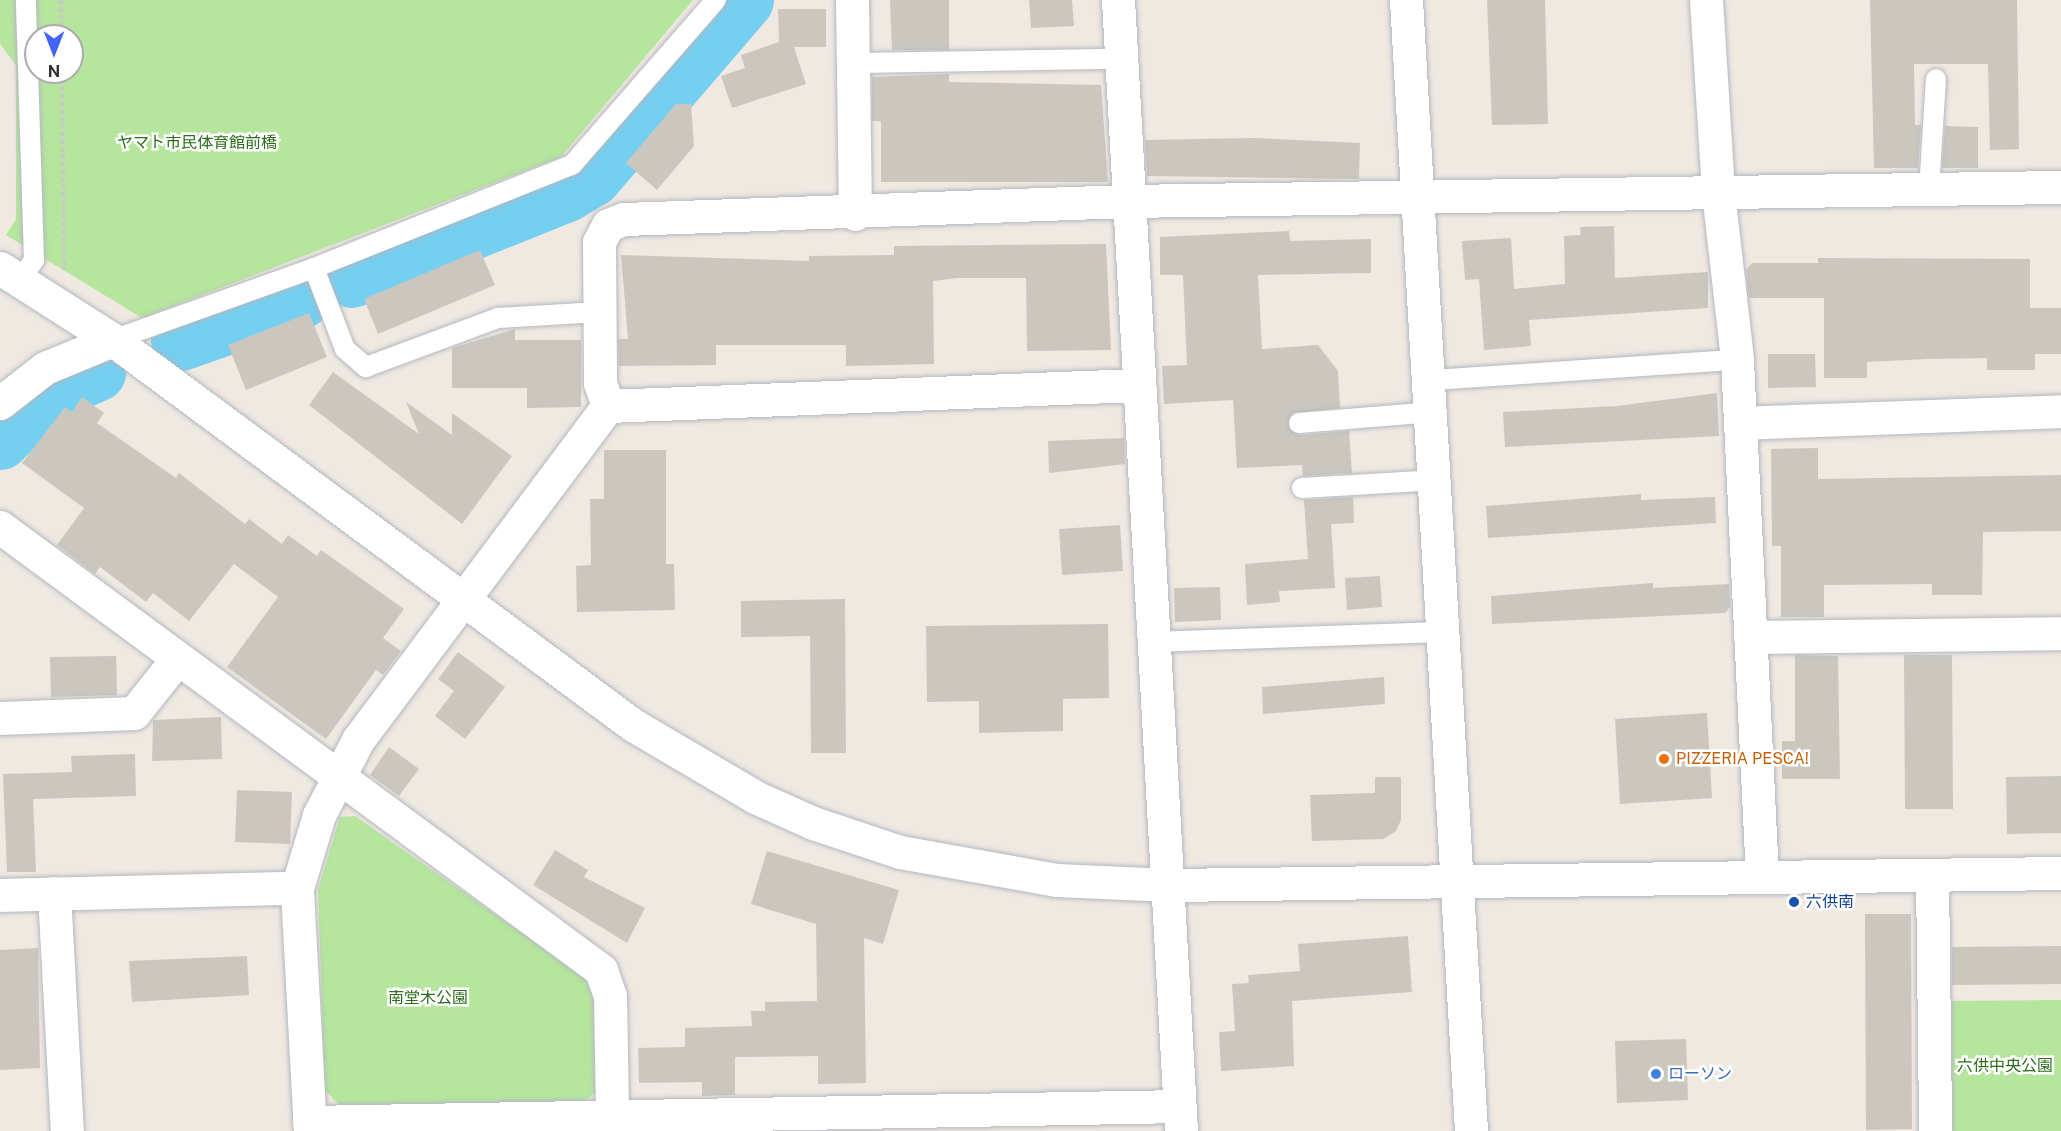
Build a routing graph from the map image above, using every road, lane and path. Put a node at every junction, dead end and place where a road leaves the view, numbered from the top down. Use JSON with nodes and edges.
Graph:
{"nodes":[{"id":1,"x":26,"y":0,"type":"edge"},
{"id":2,"x":61,"y":0,"type":"edge"},
{"id":3,"x":716,"y":0,"type":"edge"},
{"id":4,"x":852,"y":0,"type":"edge"},
{"id":5,"x":1118,"y":0,"type":"edge"},
{"id":6,"x":1406,"y":0,"type":"edge"},
{"id":7,"x":1706,"y":0,"type":"edge"},
{"id":8,"x":61,"y":24,"type":"edge"},
{"id":9,"x":1122,"y":59,"type":"junction"},
{"id":10,"x":853,"y":63,"type":"junction"},
{"id":11,"x":1936,"y":79,"type":"dead end"},
{"id":12,"x":62,"y":84,"type":"edge"},
{"id":13,"x":2061,"y":188,"type":"edge"},
{"id":14,"x":1929,"y":190,"type":"junction"},
{"id":15,"x":1718,"y":192,"type":"junction"},
{"id":16,"x":1415,"y":199,"type":"junction"},
{"id":17,"x":1126,"y":201,"type":"junction"},
{"id":18,"x":855,"y":214,"type":"junction"},
{"id":19,"x":314,"y":268,"type":"junction"},
{"id":20,"x":10,"y":275,"type":"edge"},
{"id":21,"x":64,"y":310,"type":"junction"},
{"id":22,"x":599,"y":312,"type":"junction"},
{"id":23,"x":113,"y":340,"type":"junction"},
{"id":24,"x":1737,"y":360,"type":"junction"},
{"id":25,"x":1432,"y":380,"type":"junction"},
{"id":26,"x":1136,"y":385,"type":"junction"},
{"id":27,"x":0,"y":403,"type":"edge"},
{"id":28,"x":608,"y":406,"type":"junction"},
{"id":29,"x":2061,"y":411,"type":"edge"},
{"id":30,"x":1434,"y":412,"type":"junction"},
{"id":31,"x":1299,"y":423,"type":"dead end"},
{"id":32,"x":1740,"y":423,"type":"junction"},
{"id":33,"x":1438,"y":480,"type":"junction"},
{"id":34,"x":1302,"y":488,"type":"dead end"},
{"id":35,"x":0,"y":527,"type":"edge"},
{"id":36,"x":465,"y":596,"type":"junction"},
{"id":37,"x":1446,"y":632,"type":"junction"},
{"id":38,"x":2061,"y":633,"type":"edge"},
{"id":39,"x":1750,"y":637,"type":"junction"},
{"id":40,"x":1154,"y":642,"type":"junction"},
{"id":41,"x":177,"y":659,"type":"junction"},
{"id":42,"x":0,"y":718,"type":"edge"},
{"id":43,"x":337,"y":776,"type":"junction"},
{"id":44,"x":2061,"y":873,"type":"edge"},
{"id":45,"x":1762,"y":876,"type":"junction"},
{"id":46,"x":1932,"y":876,"type":"junction"},
{"id":47,"x":1456,"y":880,"type":"junction"},
{"id":48,"x":1170,"y":885,"type":"junction"},
{"id":49,"x":297,"y":888,"type":"junction"},
{"id":50,"x":54,"y":893,"type":"junction"},
{"id":51,"x":0,"y":895,"type":"edge"},
{"id":52,"x":612,"y":1116,"type":"junction"},
{"id":53,"x":1180,"y":1118,"type":"edge"},
{"id":54,"x":762,"y":1122,"type":"edge"},
{"id":55,"x":310,"y":1126,"type":"edge"},
{"id":56,"x":67,"y":1131,"type":"edge"},
{"id":57,"x":1472,"y":1131,"type":"edge"},
{"id":58,"x":1935,"y":1131,"type":"edge"}],
"edges":[{"from":1,"to":20,"type":"lane"},
{"from":2,"to":8,"type":"path"},
{"from":3,"to":19,"type":"lane"},
{"from":4,"to":10,"type":"street"},
{"from":5,"to":9,"type":"street"},
{"from":6,"to":16,"type":"street"},
{"from":7,"to":15,"type":"street"},
{"from":9,"to":10,"type":"lane"},
{"from":9,"to":17,"type":"street"},
{"from":10,"to":18,"type":"street"},
{"from":11,"to":14,"type":"lane"},
{"from":12,"to":21,"type":"path"},
{"from":13,"to":14,"type":"street"},
{"from":14,"to":15,"type":"street"},
{"from":15,"to":16,"type":"street"},
{"from":15,"to":24,"type":"street"},
{"from":16,"to":17,"type":"street"},
{"from":16,"to":25,"type":"street"},
{"from":17,"to":18,"type":"street"},
{"from":17,"to":26,"type":"street"},
{"from":18,"to":22,"type":"street"},
{"from":19,"to":22,"type":"lane"},
{"from":19,"to":23,"type":"lane"},
{"from":20,"to":21,"type":"street"},
{"from":21,"to":23,"type":"street"},
{"from":22,"to":28,"type":"street"},
{"from":23,"to":27,"type":"street"},
{"from":23,"to":36,"type":"street"},
{"from":24,"to":25,"type":"lane"},
{"from":24,"to":32,"type":"street"},
{"from":25,"to":30,"type":"street"},
{"from":26,"to":28,"type":"street"},
{"from":26,"to":40,"type":"street"},
{"from":28,"to":36,"type":"street"},
{"from":29,"to":32,"type":"street"},
{"from":30,"to":31,"type":"lane"},
{"from":30,"to":33,"type":"street"},
{"from":32,"to":39,"type":"street"},
{"from":33,"to":34,"type":"lane"},
{"from":33,"to":37,"type":"street"},
{"from":35,"to":41,"type":"street"},
{"from":36,"to":43,"type":"street"},
{"from":36,"to":48,"type":"street"},
{"from":37,"to":40,"type":"lane"},
{"from":37,"to":47,"type":"street"},
{"from":38,"to":39,"type":"street"},
{"from":39,"to":45,"type":"street"},
{"from":40,"to":48,"type":"street"},
{"from":41,"to":42,"type":"street"},
{"from":41,"to":43,"type":"street"},
{"from":43,"to":49,"type":"street"},
{"from":43,"to":52,"type":"street"},
{"from":44,"to":46,"type":"street"},
{"from":45,"to":46,"type":"street"},
{"from":45,"to":47,"type":"street"},
{"from":46,"to":58,"type":"street"},
{"from":47,"to":48,"type":"street"},
{"from":47,"to":57,"type":"street"},
{"from":48,"to":53,"type":"street"},
{"from":49,"to":50,"type":"street"},
{"from":49,"to":55,"type":"street"},
{"from":50,"to":51,"type":"street"},
{"from":50,"to":56,"type":"street"},
{"from":52,"to":54,"type":"street"},
{"from":52,"to":55,"type":"street"},
{"from":53,"to":54,"type":"street"}]}
